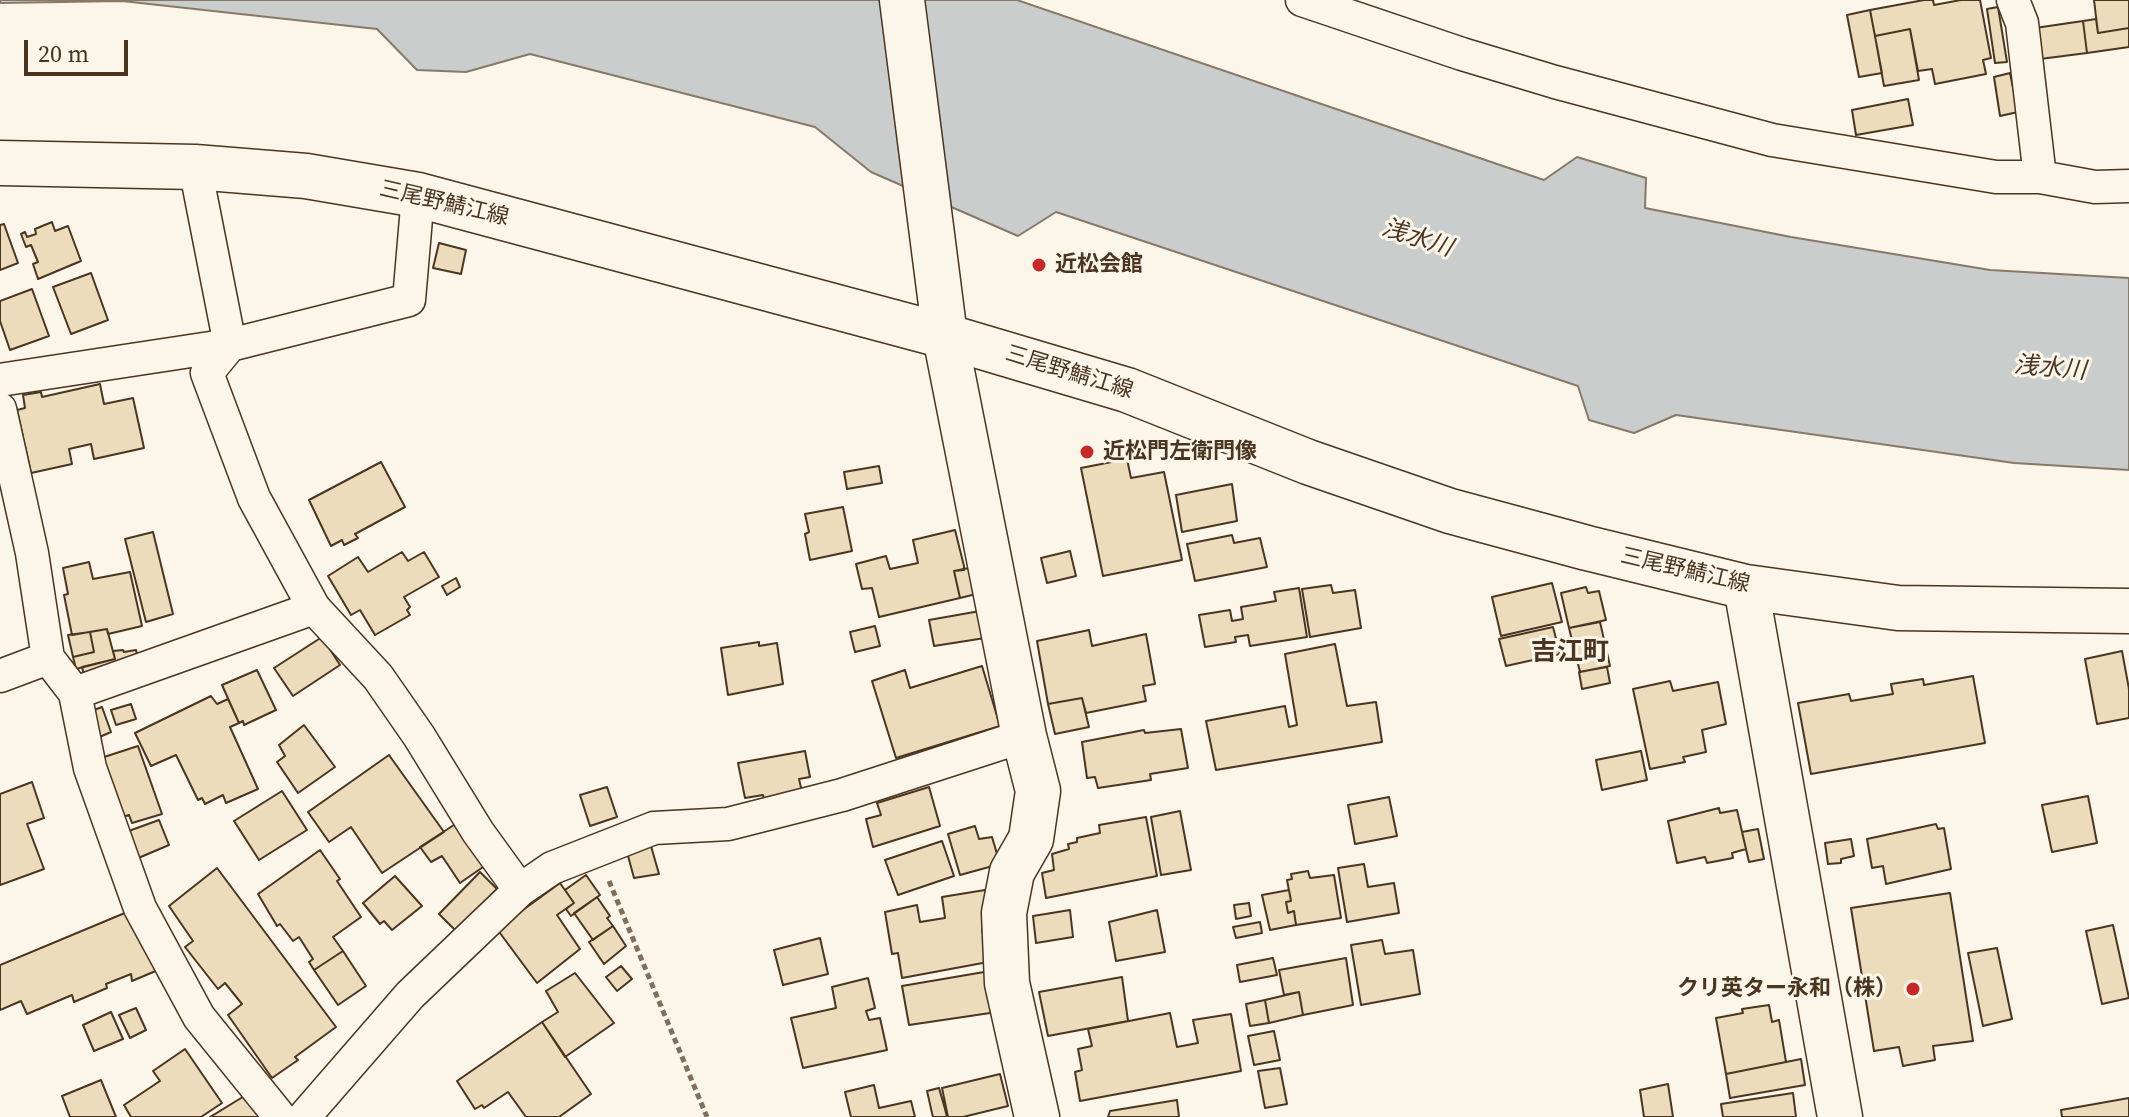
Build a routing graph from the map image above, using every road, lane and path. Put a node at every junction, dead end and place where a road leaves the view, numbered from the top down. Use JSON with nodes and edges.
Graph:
{"nodes":[{"id":1,"x":902,"y":0,"type":"edge"},
{"id":2,"x":1302,"y":0,"type":"edge"},
{"id":3,"x":2013,"y":0,"type":"edge"},
{"id":4,"x":0,"y":163,"type":"edge"},
{"id":5,"x":195,"y":167,"type":"junction"},
{"id":6,"x":2040,"y":177,"type":"junction"},
{"id":7,"x":2129,"y":186,"type":"edge"},
{"id":8,"x":418,"y":195,"type":"junction"},
{"id":9,"x":942,"y":318,"type":"junction"},
{"id":10,"x":230,"y":345,"type":"junction"},
{"id":11,"x":0,"y":380,"type":"edge"},
{"id":12,"x":0,"y":409,"type":"edge"},
{"id":13,"x":1746,"y":587,"type":"junction"},
{"id":14,"x":314,"y":608,"type":"junction"},
{"id":15,"x":2129,"y":611,"type":"edge"},
{"id":16,"x":48,"y":658,"type":"junction"},
{"id":17,"x":0,"y":676,"type":"edge"},
{"id":18,"x":75,"y":693,"type":"junction"},
{"id":19,"x":1024,"y":736,"type":"junction"},
{"id":20,"x":596,"y":850,"type":"junction"},
{"id":21,"x":520,"y":890,"type":"junction"},
{"id":22,"x":280,"y":1117,"type":"edge"},
{"id":23,"x":304,"y":1117,"type":"edge"},
{"id":24,"x":707,"y":1117,"type":"edge"},
{"id":25,"x":1037,"y":1117,"type":"edge"},
{"id":26,"x":1840,"y":1117,"type":"edge"}],
"edges":[{"from":1,"to":9,"type":"main road"},
{"from":2,"to":6,"type":"street"},
{"from":3,"to":6,"type":"street"},
{"from":4,"to":5,"type":"main road","name":"三尾野鯖江線"},
{"from":5,"to":8,"type":"main road","name":"三尾野鯖江線"},
{"from":5,"to":10,"type":"street"},
{"from":6,"to":7,"type":"street"},
{"from":8,"to":9,"type":"main road","name":"三尾野鯖江線"},
{"from":8,"to":10,"type":"street"},
{"from":9,"to":13,"type":"main road","name":"三尾野鯖江線"},
{"from":9,"to":19,"type":"main road"},
{"from":10,"to":11,"type":"street"},
{"from":10,"to":14,"type":"street"},
{"from":12,"to":16,"type":"street"},
{"from":13,"to":15,"type":"main road","name":"三尾野鯖江線"},
{"from":13,"to":26,"type":"main road"},
{"from":14,"to":18,"type":"street"},
{"from":14,"to":21,"type":"street"},
{"from":16,"to":17,"type":"street"},
{"from":16,"to":18,"type":"street"},
{"from":18,"to":22,"type":"street"},
{"from":19,"to":20,"type":"street"},
{"from":19,"to":25,"type":"main road"},
{"from":20,"to":21,"type":"street"},
{"from":20,"to":24,"type":"path"},
{"from":21,"to":23,"type":"street"}]}
